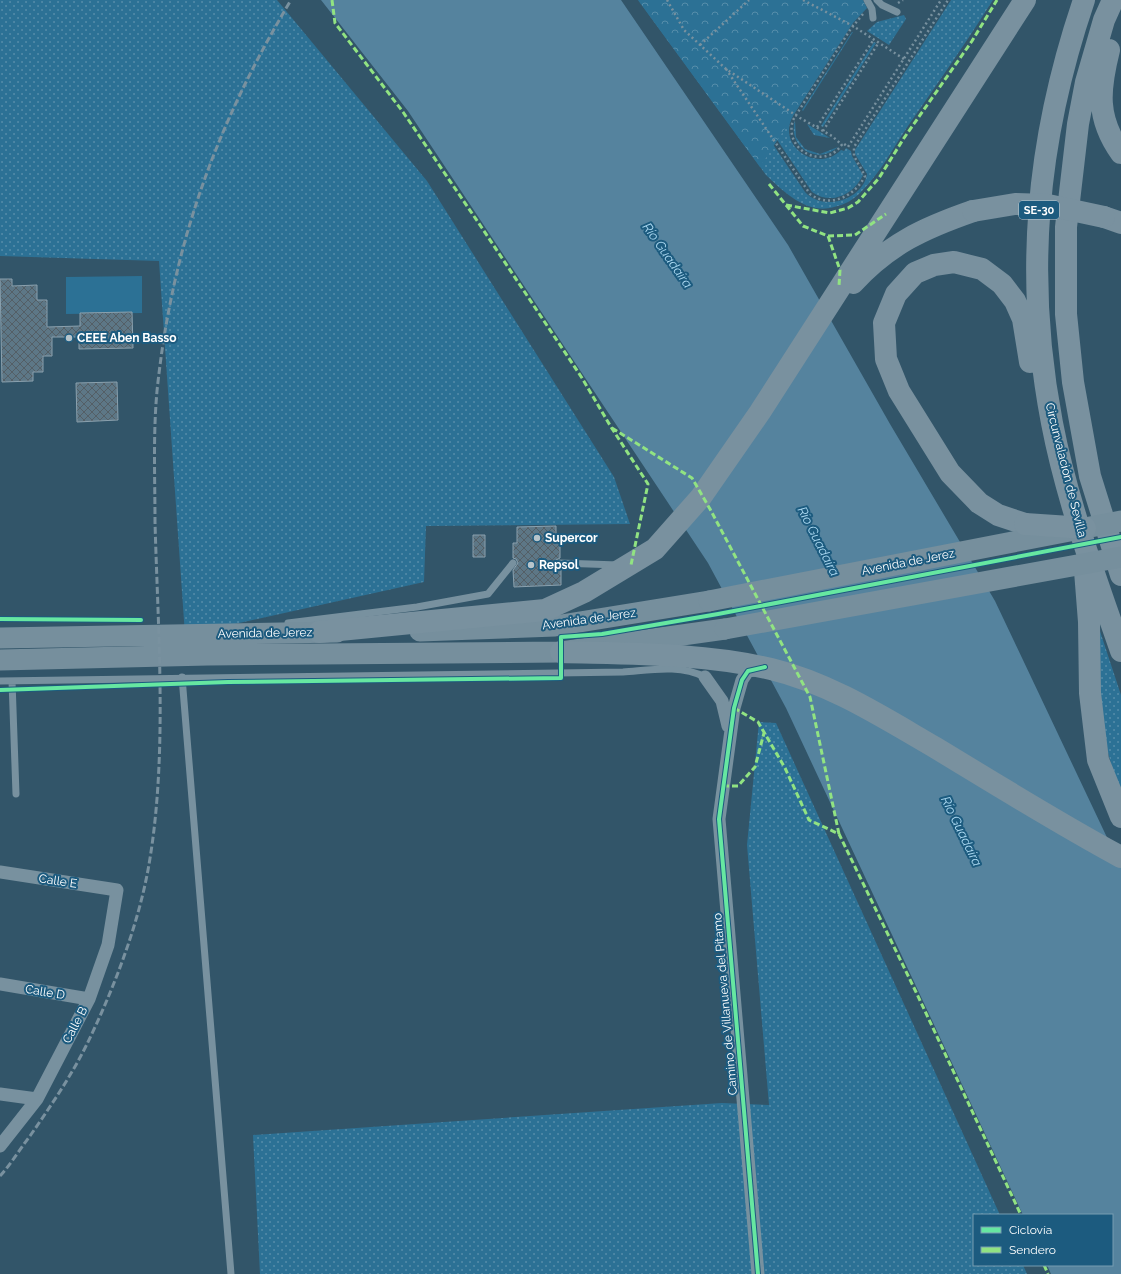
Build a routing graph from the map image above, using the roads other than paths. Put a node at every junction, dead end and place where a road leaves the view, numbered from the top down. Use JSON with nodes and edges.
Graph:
{"nodes":[{"id":1,"x":867,"y":0,"type":"edge"},
{"id":2,"x":877,"y":0,"type":"edge"},
{"id":3,"x":1025,"y":0,"type":"edge"},
{"id":4,"x":1084,"y":0,"type":"edge"},
{"id":5,"x":1113,"y":0,"type":"edge"},
{"id":6,"x":1120,"y":0,"type":"edge"},
{"id":7,"x":897,"y":12,"type":"dead end"},
{"id":8,"x":873,"y":18,"type":"dead end"},
{"id":9,"x":1121,"y":153,"type":"edge"},
{"id":10,"x":1112,"y":220,"type":"edge"},
{"id":11,"x":820,"y":320,"type":"junction"},
{"id":12,"x":1073,"y":382,"type":"junction"},
{"id":13,"x":1053,"y":424,"type":"junction"},
{"id":14,"x":1121,"y":521,"type":"edge"},
{"id":15,"x":1084,"y":534,"type":"junction"},
{"id":16,"x":1121,"y":536,"type":"edge"},
{"id":17,"x":1121,"y":557,"type":"edge"},
{"id":18,"x":513,"y":563,"type":"dead end"},
{"id":19,"x":560,"y":563,"type":"dead end"},
{"id":20,"x":631,"y":565,"type":"junction"},
{"id":21,"x":1121,"y":575,"type":"edge"},
{"id":22,"x":319,"y":632,"type":"junction"},
{"id":23,"x":208,"y":634,"type":"junction"},
{"id":24,"x":0,"y":638,"type":"edge"},
{"id":25,"x":1121,"y":651,"type":"edge"},
{"id":26,"x":561,"y":652,"type":"junction"},
{"id":27,"x":0,"y":660,"type":"edge"},
{"id":28,"x":732,"y":661,"type":"junction"},
{"id":29,"x":679,"y":668,"type":"junction"},
{"id":30,"x":765,"y":668,"type":"junction"},
{"id":31,"x":182,"y":677,"type":"junction"},
{"id":32,"x":705,"y":677,"type":"joint"},
{"id":33,"x":0,"y":681,"type":"edge"},
{"id":34,"x":12,"y":681,"type":"junction"},
{"id":35,"x":729,"y":733,"type":"junction"},
{"id":36,"x":16,"y":794,"type":"dead end"},
{"id":37,"x":1121,"y":817,"type":"edge"},
{"id":38,"x":1078,"y":833,"type":"junction"},
{"id":39,"x":1121,"y":857,"type":"edge"},
{"id":40,"x":1121,"y":868,"type":"edge"},
{"id":41,"x":0,"y":872,"type":"edge"},
{"id":42,"x":117,"y":890,"type":"joint"},
{"id":43,"x":0,"y":984,"type":"edge"},
{"id":44,"x":89,"y":999,"type":"junction"},
{"id":45,"x":0,"y":1094,"type":"edge"},
{"id":46,"x":38,"y":1100,"type":"junction"},
{"id":47,"x":0,"y":1146,"type":"edge"},
{"id":48,"x":231,"y":1274,"type":"edge"},
{"id":49,"x":758,"y":1274,"type":"edge"}],
"edges":[{"from":1,"to":8,"type":"lane"},
{"from":2,"to":7,"type":"lane"},
{"from":3,"to":11,"type":"highway"},
{"from":4,"to":13,"type":"highway","name":"Circunvalación de Sevilla","number":"SE-30"},
{"from":5,"to":12,"type":"highway","name":"Circunvalación de Sevilla","number":"SE-30"},
{"from":6,"to":9,"type":"highway"},
{"from":10,"to":11,"type":"highway","bridge":true},
{"from":11,"to":20,"type":"highway"},
{"from":12,"to":16,"type":"highway"},
{"from":12,"to":21,"type":"highway","name":"Circunvalación de Sevilla","number":"SE-30"},
{"from":13,"to":15,"type":"highway","name":"Circunvalación de Sevilla","number":"SE-30"},
{"from":13,"to":15,"type":"highway","bridge":true},
{"from":14,"to":15,"type":"main road","name":"Avenida de Jerez","bridge":true},
{"from":15,"to":22,"type":"main road","name":"Avenida de Jerez","bridge":true},
{"from":15,"to":25,"type":"highway","name":"Circunvalación de Sevilla","number":"SE-30"},
{"from":15,"to":37,"type":"highway"},
{"from":17,"to":26,"type":"main road","name":"Avenida de Jerez","bridge":true},
{"from":18,"to":23,"type":"lane"},
{"from":19,"to":20,"type":"lane"},
{"from":20,"to":22,"type":"highway"},
{"from":22,"to":23,"type":"main road","name":"Avenida de Jerez"},
{"from":23,"to":24,"type":"main road","name":"Avenida de Jerez"},
{"from":26,"to":27,"type":"main road","name":"Avenida de Jerez"},
{"from":26,"to":28,"type":"highway"},
{"from":28,"to":29,"type":"lane"},
{"from":28,"to":30,"type":"highway"},
{"from":29,"to":31,"type":"lane"},
{"from":29,"to":32,"type":"lane"},
{"from":30,"to":35,"type":"street"},
{"from":30,"to":38,"type":"highway"},
{"from":31,"to":34,"type":"lane"},
{"from":31,"to":48,"type":"lane"},
{"from":32,"to":35,"type":"street"},
{"from":33,"to":34,"type":"lane"},
{"from":34,"to":36,"type":"lane"},
{"from":35,"to":49,"type":"street","name":"Camino de Villanueva del Pítamo"},
{"from":38,"to":39,"type":"highway"},
{"from":38,"to":40,"type":"highway"},
{"from":41,"to":42,"type":"street","name":"Calle E"},
{"from":42,"to":44,"type":"street","name":"Calle B"},
{"from":43,"to":44,"type":"street","name":"Calle D"},
{"from":44,"to":46,"type":"street","name":"Calle B"},
{"from":45,"to":46,"type":"street"},
{"from":46,"to":47,"type":"street","name":"Calle B"}]}
